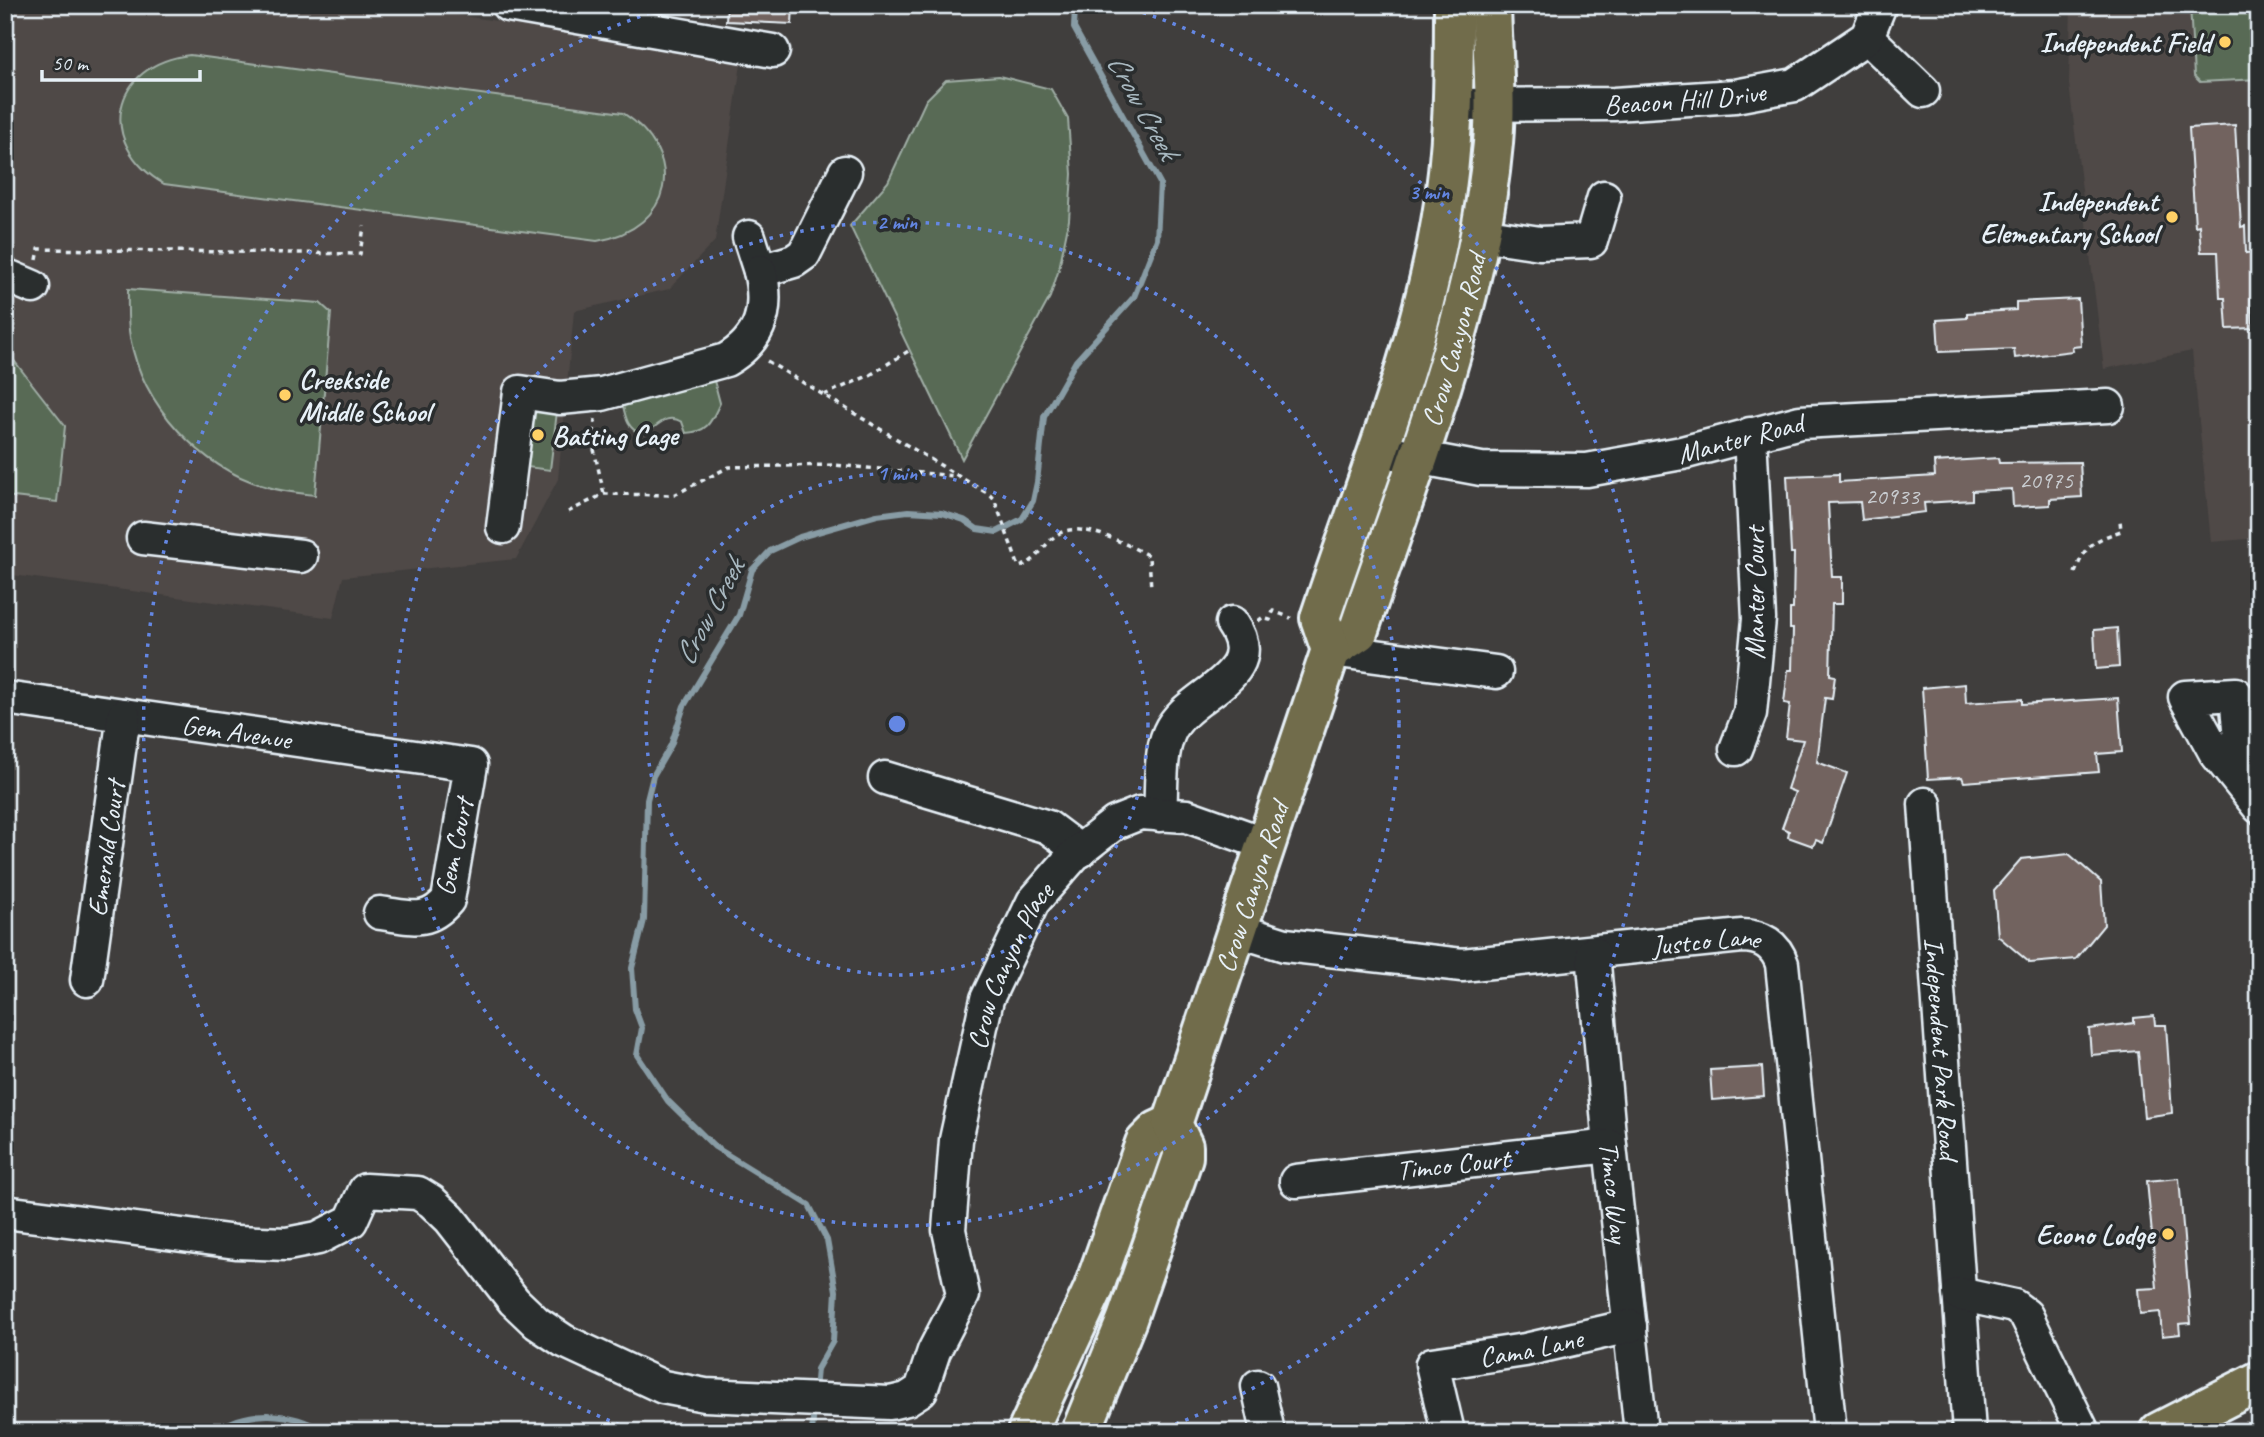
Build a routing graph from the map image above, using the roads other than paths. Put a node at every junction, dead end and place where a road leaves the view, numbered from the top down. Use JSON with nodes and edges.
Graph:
{"nodes":[{"id":1,"x":1454,"y":5,"type":"edge"},
{"id":2,"x":1491,"y":5,"type":"edge"},
{"id":3,"x":1881,"y":5,"type":"edge"},
{"id":4,"x":515,"y":8,"type":"edge"},
{"id":5,"x":1867,"y":37,"type":"junction"},
{"id":6,"x":773,"y":51,"type":"dead end"},
{"id":7,"x":1923,"y":91,"type":"dead end"},
{"id":8,"x":1454,"y":106,"type":"junction"},
{"id":9,"x":1494,"y":107,"type":"junction"},
{"id":10,"x":845,"y":172,"type":"dead end"},
{"id":11,"x":1604,"y":197,"type":"dead end"},
{"id":12,"x":1480,"y":234,"type":"junction"},
{"id":13,"x":749,"y":237,"type":"dead end"},
{"id":14,"x":761,"y":271,"type":"junction"},
{"id":15,"x":2108,"y":406,"type":"dead end"},
{"id":16,"x":1750,"y":434,"type":"junction"},
{"id":17,"x":1377,"y":447,"type":"junction"},
{"id":18,"x":1416,"y":459,"type":"junction"},
{"id":19,"x":503,"y":527,"type":"dead end"},
{"id":20,"x":143,"y":538,"type":"dead end"},
{"id":21,"x":301,"y":556,"type":"dead end"},
{"id":22,"x":1237,"y":631,"type":"road end"},
{"id":23,"x":1327,"y":639,"type":"junction"},
{"id":24,"x":1496,"y":672,"type":"dead end"},
{"id":25,"x":5,"y":698,"type":"edge"},
{"id":26,"x":124,"y":715,"type":"junction"},
{"id":27,"x":1735,"y":749,"type":"dead end"},
{"id":28,"x":471,"y":765,"type":"joint"},
{"id":29,"x":885,"y":778,"type":"dead end"},
{"id":30,"x":1925,"y":803,"type":"dead end"},
{"id":31,"x":1160,"y":815,"type":"junction"},
{"id":32,"x":1266,"y":844,"type":"junction"},
{"id":33,"x":1080,"y":850,"type":"junction"},
{"id":34,"x":380,"y":913,"type":"dead end"},
{"id":35,"x":1237,"y":930,"type":"junction"},
{"id":36,"x":1593,"y":953,"type":"junction"},
{"id":37,"x":87,"y":981,"type":"dead end"},
{"id":38,"x":1172,"y":1124,"type":"junction"},
{"id":39,"x":1610,"y":1146,"type":"junction"},
{"id":40,"x":1296,"y":1181,"type":"dead end"},
{"id":41,"x":5,"y":1212,"type":"edge"},
{"id":42,"x":1959,"y":1294,"type":"junction"},
{"id":43,"x":1630,"y":1326,"type":"junction"},
{"id":44,"x":2259,"y":1381,"type":"edge"},
{"id":45,"x":1258,"y":1385,"type":"dead end"},
{"id":46,"x":1027,"y":1432,"type":"edge"},
{"id":47,"x":1081,"y":1432,"type":"edge"},
{"id":48,"x":1269,"y":1432,"type":"edge"},
{"id":49,"x":1448,"y":1432,"type":"edge"},
{"id":50,"x":1642,"y":1432,"type":"edge"},
{"id":51,"x":1830,"y":1432,"type":"edge"},
{"id":52,"x":1969,"y":1432,"type":"edge"},
{"id":53,"x":2083,"y":1432,"type":"edge"},
{"id":54,"x":2159,"y":1432,"type":"edge"}],
"edges":[{"from":1,"to":8,"type":"main road","name":"Crow Canyon Road"},
{"from":2,"to":9,"type":"main road","name":"Crow Canyon Road"},
{"from":3,"to":5,"type":"street"},
{"from":4,"to":6,"type":"street"},
{"from":5,"to":7,"type":"street"},
{"from":5,"to":9,"type":"street","name":"Beacon Hill Drive"},
{"from":8,"to":9,"type":"street","name":"Beacon Hill Drive"},
{"from":8,"to":17,"type":"main road","name":"Crow Canyon Road"},
{"from":9,"to":12,"type":"main road","name":"Crow Canyon Road"},
{"from":10,"to":14,"type":"street"},
{"from":11,"to":12,"type":"street"},
{"from":12,"to":18,"type":"main road","name":"Crow Canyon Road"},
{"from":13,"to":14,"type":"street"},
{"from":14,"to":19,"type":"street"},
{"from":15,"to":16,"type":"street","name":"Manter Road"},
{"from":16,"to":18,"type":"street","name":"Manter Road"},
{"from":16,"to":27,"type":"street","name":"Manter Court"},
{"from":17,"to":18,"type":"street","name":"Manter Road"},
{"from":17,"to":23,"type":"main road","name":"Crow Canyon Road"},
{"from":18,"to":23,"type":"main road","name":"Crow Canyon Road"},
{"from":20,"to":21,"type":"street"},
{"from":22,"to":31,"type":"street"},
{"from":23,"to":24,"type":"street"},
{"from":23,"to":32,"type":"main road","name":"Crow Canyon Road"},
{"from":25,"to":26,"type":"street","name":"Gem Avenue"},
{"from":26,"to":28,"type":"street","name":"Gem Avenue"},
{"from":26,"to":37,"type":"street","name":"Emerald Court"},
{"from":28,"to":34,"type":"street","name":"Gem Court"},
{"from":29,"to":33,"type":"street"},
{"from":30,"to":42,"type":"street","name":"Independent Park Road"},
{"from":31,"to":32,"type":"street","name":"Crow Canyon Place"},
{"from":31,"to":33,"type":"street","name":"Crow Canyon Place"},
{"from":32,"to":35,"type":"main road","name":"Crow Canyon Road"},
{"from":33,"to":41,"type":"street","name":"Crow Canyon Place"},
{"from":35,"to":36,"type":"street","name":"Justco Lane"},
{"from":35,"to":38,"type":"main road","name":"Crow Canyon Road"},
{"from":36,"to":39,"type":"street","name":"Timco Way"},
{"from":36,"to":51,"type":"street","name":"Justco Lane"},
{"from":38,"to":46,"type":"main road"},
{"from":38,"to":47,"type":"main road"},
{"from":39,"to":40,"type":"street","name":"Timco Court"},
{"from":39,"to":43,"type":"street","name":"Timco Way"},
{"from":42,"to":52,"type":"street","name":"Independent Park Road"},
{"from":42,"to":53,"type":"street"},
{"from":43,"to":49,"type":"street","name":"Cama Lane"},
{"from":43,"to":50,"type":"street","name":"Timco Way"},
{"from":44,"to":54,"type":"main road"},
{"from":45,"to":48,"type":"street"}]}
